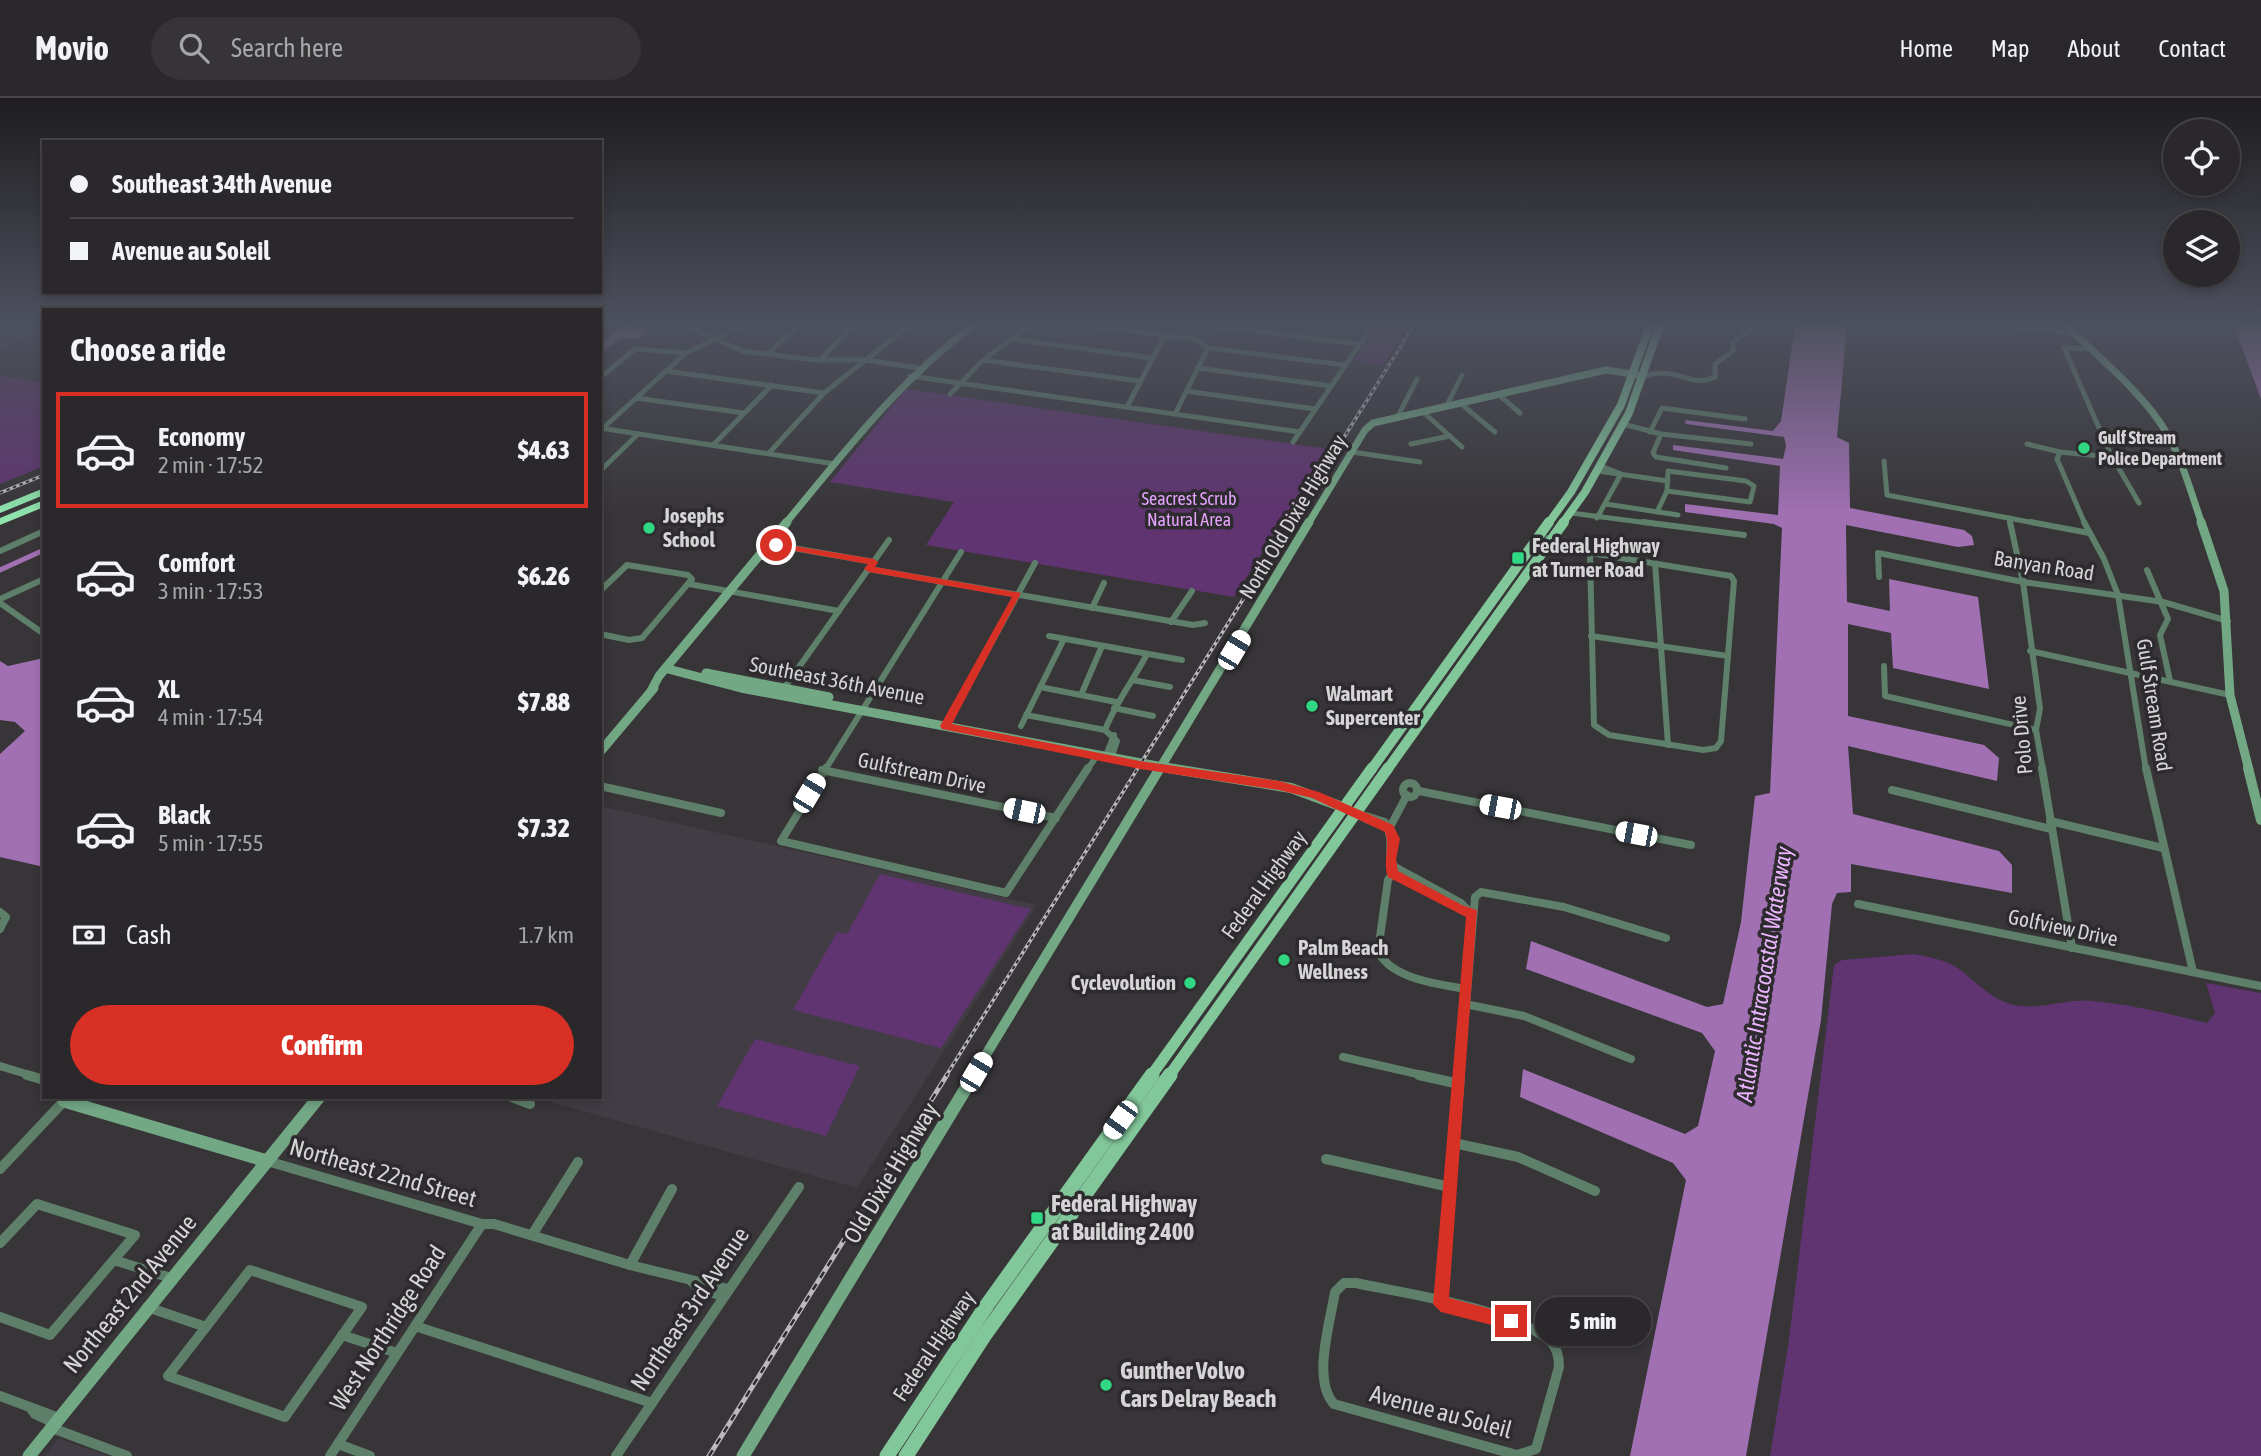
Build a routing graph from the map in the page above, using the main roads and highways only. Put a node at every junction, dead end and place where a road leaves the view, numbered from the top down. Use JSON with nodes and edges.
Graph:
{"nodes":[{"id":1,"x":1631,"y":388,"type":"edge"},
{"id":2,"x":1635,"y":388,"type":"edge"},
{"id":3,"x":1616,"y":416,"type":"junction"},
{"id":4,"x":1623,"y":425,"type":"junction"},
{"id":5,"x":1610,"y":426,"type":"junction"},
{"id":6,"x":1617,"y":437,"type":"junction"},
{"id":7,"x":42,"y":492,"type":"edge"},
{"id":8,"x":42,"y":504,"type":"edge"},
{"id":9,"x":0,"y":510,"type":"edge"},
{"id":10,"x":0,"y":522,"type":"edge"},
{"id":11,"x":1489,"y":607,"type":"junction"},
{"id":12,"x":1453,"y":656,"type":"junction"},
{"id":13,"x":1466,"y":660,"type":"junction"},
{"id":14,"x":1424,"y":696,"type":"junction"},
{"id":15,"x":1440,"y":698,"type":"junction"},
{"id":16,"x":1429,"y":713,"type":"junction"},
{"id":17,"x":1351,"y":811,"type":"junction"},
{"id":18,"x":1241,"y":964,"type":"junction"},
{"id":19,"x":1031,"y":1244,"type":"junction"},
{"id":20,"x":987,"y":1305,"type":"junction"},
{"id":21,"x":1006,"y":1305,"type":"junction"},
{"id":22,"x":984,"y":1336,"type":"junction"},
{"id":23,"x":887,"y":1456,"type":"edge"},
{"id":24,"x":906,"y":1456,"type":"edge"}],
"edges":[{"from":1,"to":3,"type":"main road","name":"Federal Highway"},
{"from":2,"to":4,"type":"main road","name":"Federal Highway"},
{"from":3,"to":4,"type":"main road"},
{"from":3,"to":5,"type":"main road","name":"Federal Highway"},
{"from":4,"to":6,"type":"main road","name":"Federal Highway"},
{"from":5,"to":6,"type":"main road"},
{"from":5,"to":11,"type":"main road","name":"Federal Highway"},
{"from":6,"to":13,"type":"main road","name":"Federal Highway"},
{"from":7,"to":9,"type":"highway"},
{"from":8,"to":10,"type":"highway"},
{"from":11,"to":12,"type":"main road","name":"Federal Highway"},
{"from":11,"to":13,"type":"main road"},
{"from":12,"to":14,"type":"main road","name":"Federal Highway"},
{"from":12,"to":15,"type":"main road"},
{"from":13,"to":15,"type":"main road","name":"Federal Highway"},
{"from":14,"to":16,"type":"main road"},
{"from":14,"to":17,"type":"main road","name":"Federal Highway"},
{"from":15,"to":16,"type":"main road","name":"Federal Highway"},
{"from":16,"to":17,"type":"main road","name":"Federal Highway"},
{"from":17,"to":18,"type":"main road","name":"Federal Highway"},
{"from":17,"to":18,"type":"main road","name":"Federal Highway"},
{"from":18,"to":19,"type":"main road","name":"Federal Highway"},
{"from":18,"to":21,"type":"main road","name":"Federal Highway"},
{"from":19,"to":20,"type":"main road","name":"Federal Highway"},
{"from":19,"to":21,"type":"main road"},
{"from":20,"to":22,"type":"main road"},
{"from":20,"to":23,"type":"main road","name":"Federal Highway"},
{"from":21,"to":22,"type":"main road","name":"Federal Highway"},
{"from":22,"to":24,"type":"main road","name":"Federal Highway"}]}
